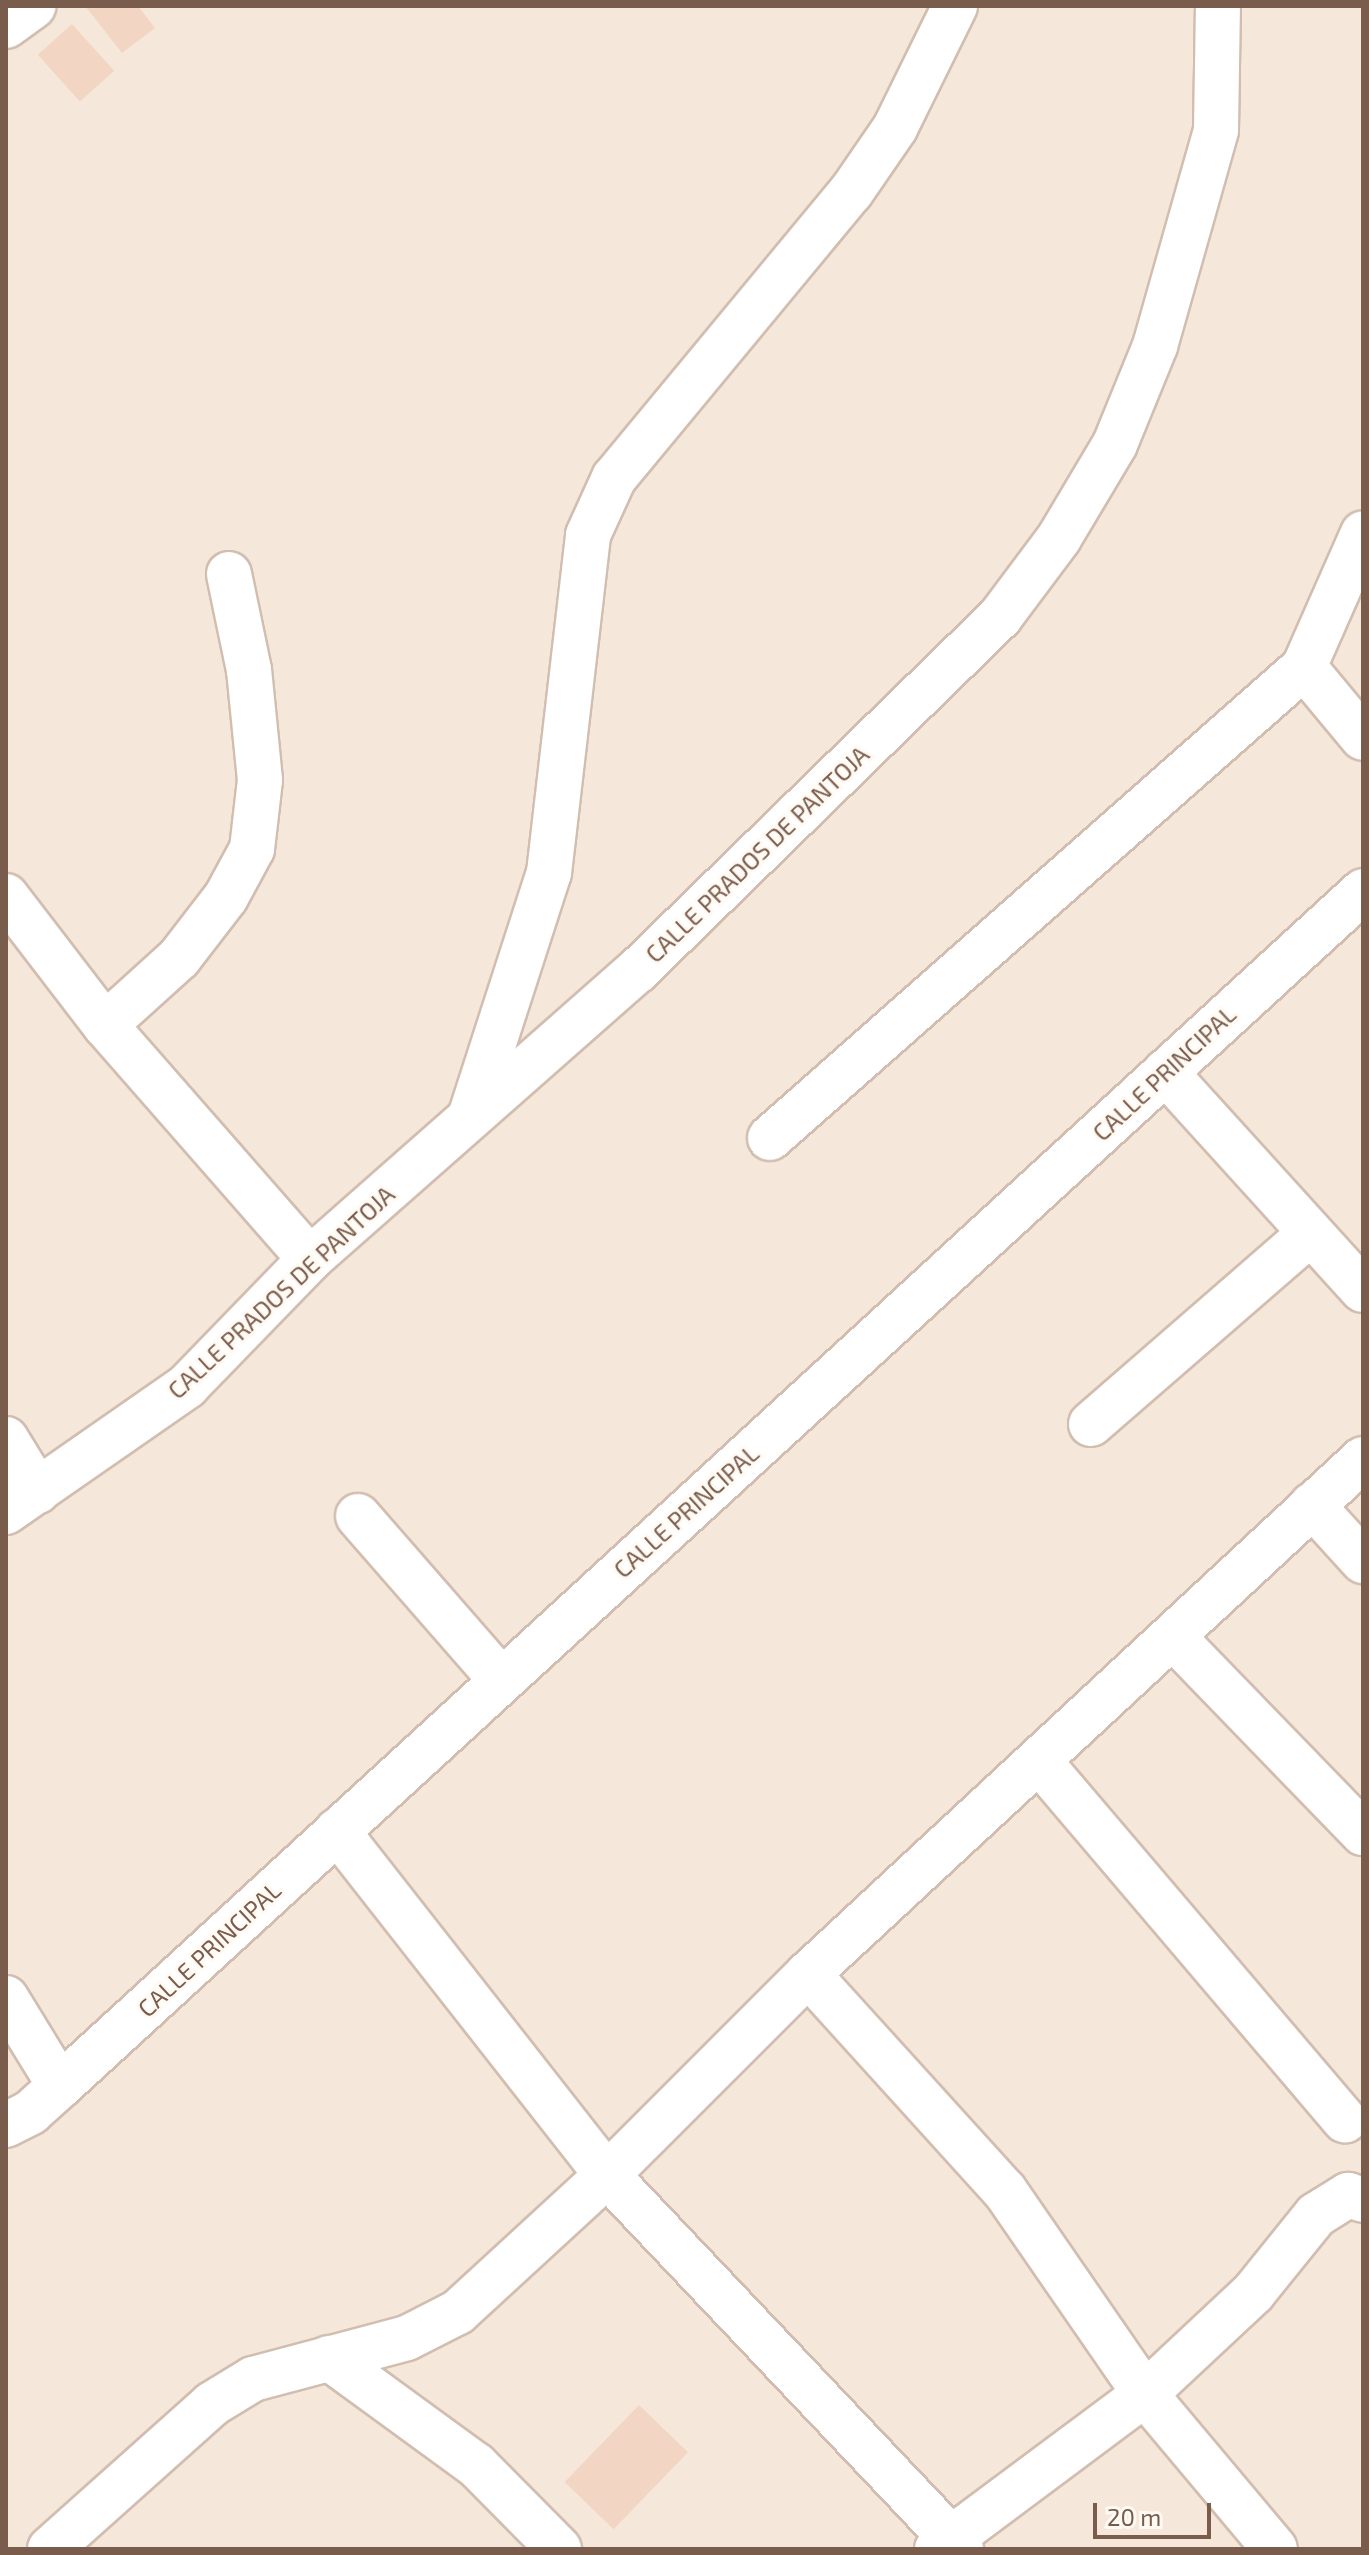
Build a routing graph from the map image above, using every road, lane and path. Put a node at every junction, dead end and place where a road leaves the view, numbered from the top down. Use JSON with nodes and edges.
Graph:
{"nodes":[{"id":1,"x":34,"y":6,"type":"edge"},
{"id":2,"x":955,"y":6,"type":"edge"},
{"id":3,"x":1218,"y":6,"type":"edge"},
{"id":4,"x":6,"y":26,"type":"edge"},
{"id":5,"x":1363,"y":533,"type":"edge"},
{"id":6,"x":229,"y":574,"type":"dead end"},
{"id":7,"x":1304,"y":667,"type":"junction"},
{"id":8,"x":1363,"y":738,"type":"edge"},
{"id":9,"x":1363,"y":891,"type":"edge"},
{"id":10,"x":6,"y":896,"type":"edge"},
{"id":11,"x":105,"y":1025,"type":"junction"},
{"id":12,"x":1165,"y":1072,"type":"junction"},
{"id":13,"x":470,"y":1117,"type":"junction"},
{"id":14,"x":770,"y":1138,"type":"dead end"},
{"id":15,"x":1311,"y":1233,"type":"junction"},
{"id":16,"x":310,"y":1259,"type":"junction"},
{"id":17,"x":1363,"y":1290,"type":"edge"},
{"id":18,"x":1091,"y":1424,"type":"dead end"},
{"id":19,"x":6,"y":1439,"type":"edge"},
{"id":20,"x":1363,"y":1459,"type":"edge"},
{"id":21,"x":22,"y":1502,"type":"edge"},
{"id":22,"x":1312,"y":1505,"type":"junction"},
{"id":23,"x":358,"y":1516,"type":"dead end"},
{"id":24,"x":1363,"y":1561,"type":"edge"},
{"id":25,"x":1174,"y":1638,"type":"junction"},
{"id":26,"x":501,"y":1680,"type":"junction"},
{"id":27,"x":1039,"y":1761,"type":"junction"},
{"id":28,"x":337,"y":1831,"type":"junction"},
{"id":29,"x":1363,"y":1833,"type":"edge"},
{"id":30,"x":808,"y":1974,"type":"junction"},
{"id":31,"x":6,"y":1998,"type":"edge"},
{"id":32,"x":60,"y":2086,"type":"junction"},
{"id":33,"x":1345,"y":2121,"type":"dead end"},
{"id":34,"x":6,"y":2125,"type":"edge"},
{"id":35,"x":607,"y":2175,"type":"junction"},
{"id":36,"x":1363,"y":2200,"type":"edge"},
{"id":37,"x":329,"y":2358,"type":"junction"},
{"id":38,"x":1145,"y":2394,"type":"junction"},
{"id":39,"x":950,"y":2545,"type":"edge"},
{"id":40,"x":50,"y":2549,"type":"edge"},
{"id":41,"x":559,"y":2549,"type":"edge"},
{"id":42,"x":1275,"y":2549,"type":"edge"}],
"edges":[{"from":1,"to":4,"type":"street"},
{"from":2,"to":13,"type":"street"},
{"from":3,"to":13,"type":"street","name":"CALLE PRADOS DE PANTOJA"},
{"from":5,"to":7,"type":"street"},
{"from":6,"to":11,"type":"street"},
{"from":7,"to":8,"type":"street"},
{"from":7,"to":14,"type":"street"},
{"from":9,"to":12,"type":"street","name":"CALLE PRINCIPAL"},
{"from":10,"to":11,"type":"street"},
{"from":11,"to":16,"type":"street"},
{"from":12,"to":15,"type":"street"},
{"from":12,"to":26,"type":"street","name":"CALLE PRINCIPAL"},
{"from":13,"to":16,"type":"street","name":"CALLE PRADOS DE PANTOJA"},
{"from":15,"to":17,"type":"street"},
{"from":15,"to":18,"type":"street"},
{"from":16,"to":21,"type":"street","name":"CALLE PRADOS DE PANTOJA"},
{"from":19,"to":21,"type":"street"},
{"from":20,"to":22,"type":"street"},
{"from":22,"to":24,"type":"street"},
{"from":22,"to":25,"type":"street"},
{"from":23,"to":26,"type":"street"},
{"from":25,"to":27,"type":"street"},
{"from":25,"to":29,"type":"street"},
{"from":26,"to":28,"type":"street","name":"CALLE PRINCIPAL"},
{"from":27,"to":30,"type":"street"},
{"from":27,"to":33,"type":"street"},
{"from":28,"to":32,"type":"street","name":"CALLE PRINCIPAL"},
{"from":28,"to":35,"type":"street"},
{"from":30,"to":35,"type":"street"},
{"from":30,"to":38,"type":"street"},
{"from":31,"to":32,"type":"street"},
{"from":32,"to":34,"type":"street","name":"CALLE PRINCIPAL"},
{"from":35,"to":37,"type":"street"},
{"from":35,"to":39,"type":"street"},
{"from":36,"to":38,"type":"street"},
{"from":37,"to":40,"type":"street"},
{"from":37,"to":41,"type":"street"},
{"from":38,"to":39,"type":"street"},
{"from":38,"to":42,"type":"street"}]}
